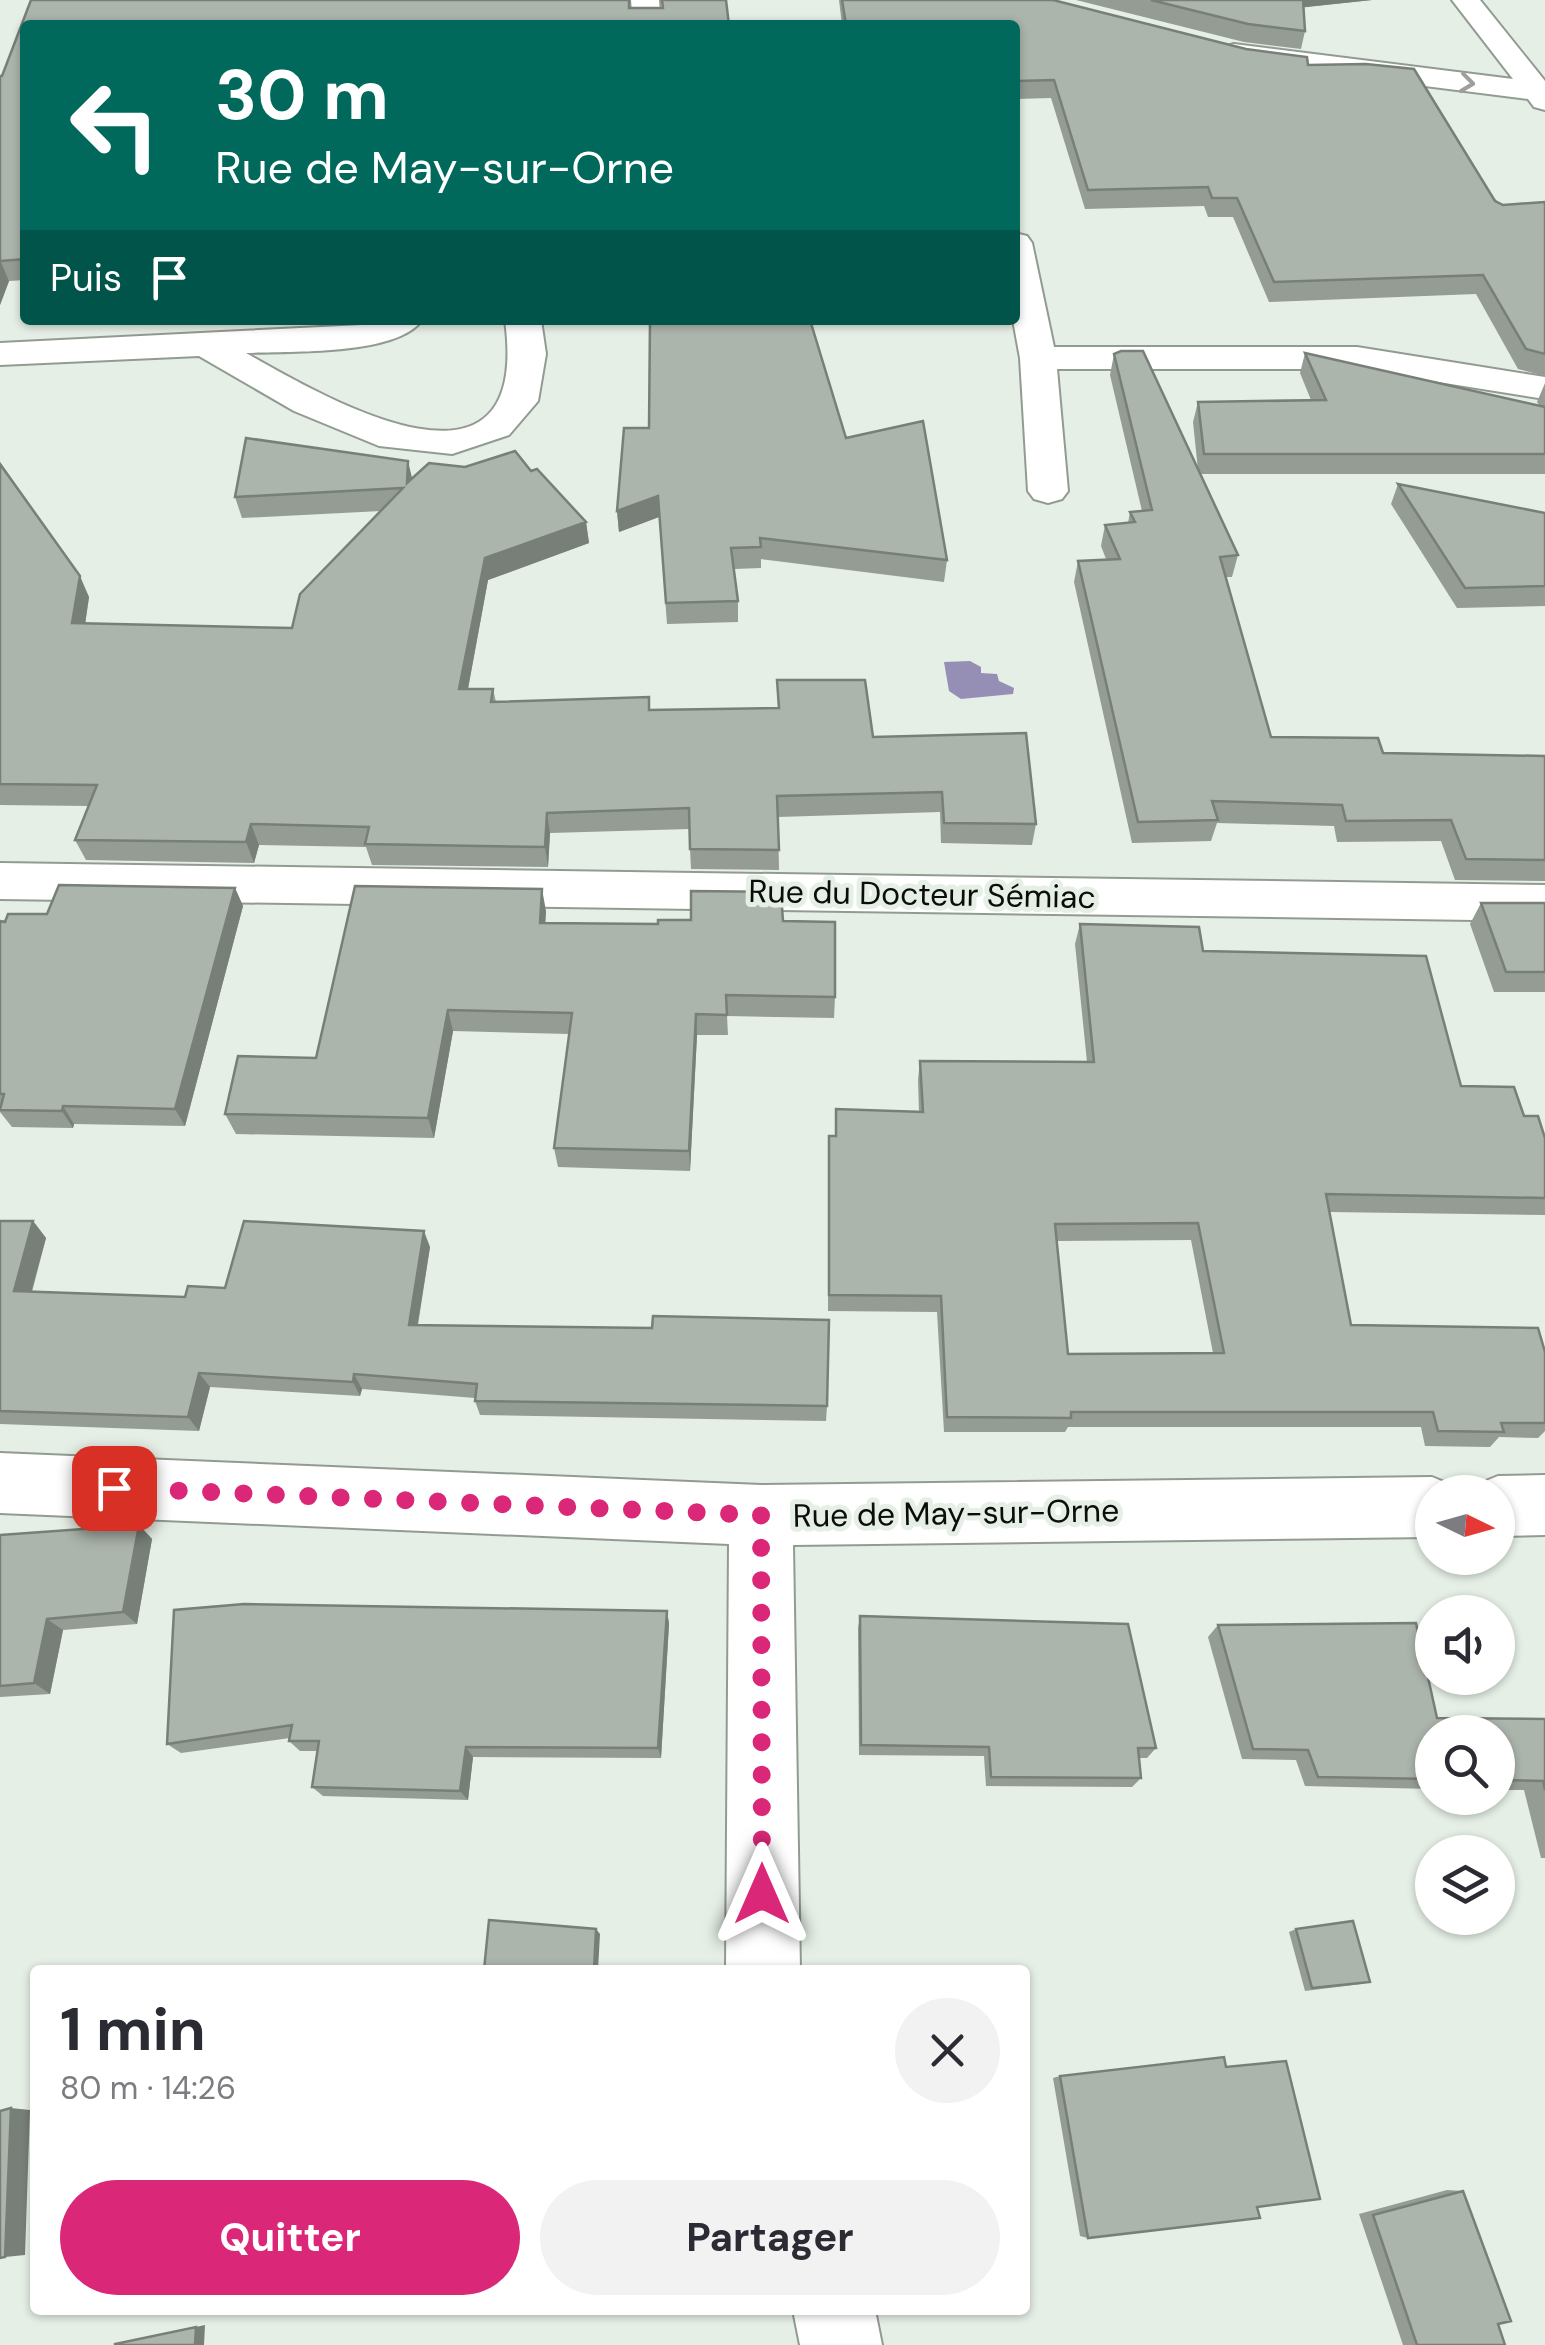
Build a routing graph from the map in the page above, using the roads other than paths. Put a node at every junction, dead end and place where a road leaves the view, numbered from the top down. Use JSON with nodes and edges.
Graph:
{"nodes":[{"id":1,"x":1466,"y":0,"type":"edge"},
{"id":2,"x":1208,"y":46,"type":"edge"},
{"id":3,"x":1540,"y":96,"type":"edge"},
{"id":4,"x":1020,"y":268,"type":"edge"},
{"id":5,"x":392,"y":325,"type":"edge"},
{"id":6,"x":524,"y":325,"type":"edge"},
{"id":7,"x":206,"y":345,"type":"junction"},
{"id":8,"x":0,"y":354,"type":"edge"},
{"id":9,"x":1038,"y":358,"type":"junction"},
{"id":10,"x":1545,"y":388,"type":"edge"},
{"id":11,"x":1048,"y":491,"type":"dead end"},
{"id":12,"x":0,"y":882,"type":"edge"},
{"id":13,"x":1545,"y":903,"type":"edge"},
{"id":14,"x":0,"y":1483,"type":"edge"},
{"id":15,"x":1545,"y":1505,"type":"edge"},
{"id":16,"x":1515,"y":1506,"type":"edge"},
{"id":17,"x":1415,"y":1507,"type":"edge"},
{"id":18,"x":761,"y":1515,"type":"junction"},
{"id":19,"x":763,"y":1965,"type":"edge"},
{"id":20,"x":835,"y":2315,"type":"edge"},
{"id":21,"x":841,"y":2345,"type":"edge"}],
"edges":[{"from":1,"to":3,"type":"street"},
{"from":2,"to":3,"type":"street","one_way":true},
{"from":4,"to":9,"type":"street"},
{"from":5,"to":7,"type":"street"},
{"from":6,"to":7,"type":"street"},
{"from":7,"to":8,"type":"street"},
{"from":9,"to":10,"type":"street"},
{"from":9,"to":11,"type":"street"},
{"from":12,"to":13,"type":"street","name":"Rue du Docteur Sémiac"},
{"from":14,"to":18,"type":"street","name":"Rue de May-sur-Orne"},
{"from":15,"to":16,"type":"street"},
{"from":17,"to":18,"type":"street","name":"Rue de May-sur-Orne"},
{"from":18,"to":19,"type":"street"},
{"from":20,"to":21,"type":"street"}]}
